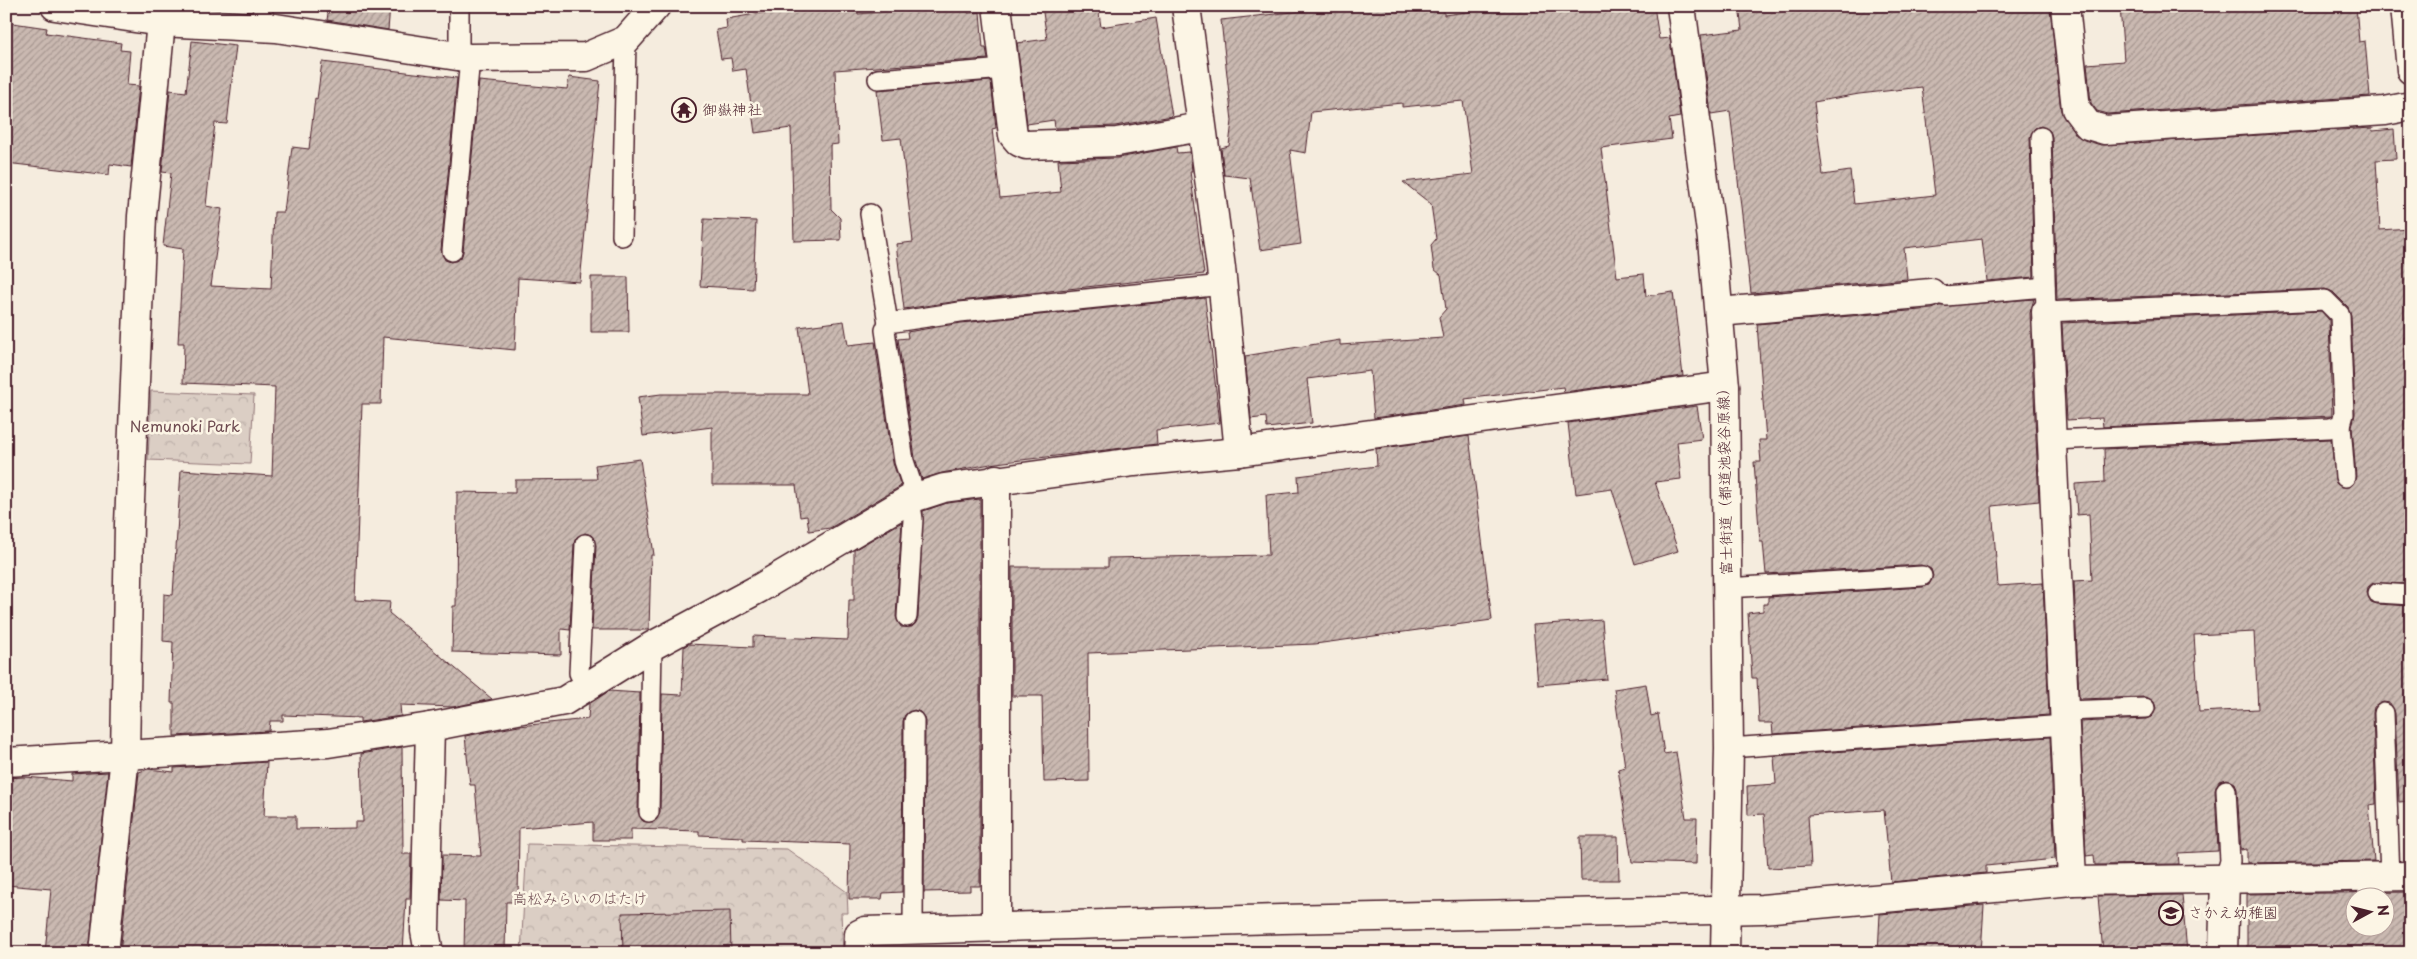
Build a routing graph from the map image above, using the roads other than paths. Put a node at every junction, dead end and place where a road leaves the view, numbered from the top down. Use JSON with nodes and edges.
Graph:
{"nodes":[{"id":1,"x":55,"y":6,"type":"edge"},
{"id":2,"x":459,"y":6,"type":"edge"},
{"id":3,"x":656,"y":6,"type":"edge"},
{"id":4,"x":997,"y":6,"type":"edge"},
{"id":5,"x":1186,"y":6,"type":"edge"},
{"id":6,"x":1681,"y":6,"type":"edge"},
{"id":7,"x":2065,"y":6,"type":"edge"},
{"id":8,"x":2405,"y":6,"type":"edge"},
{"id":9,"x":132,"y":13,"type":"edge"},
{"id":10,"x":263,"y":16,"type":"edge"},
{"id":11,"x":161,"y":22,"type":"junction"},
{"id":12,"x":626,"y":40,"type":"junction"},
{"id":13,"x":464,"y":58,"type":"junction"},
{"id":14,"x":1004,"y":69,"type":"junction"},
{"id":15,"x":2411,"y":70,"type":"edge"},
{"id":16,"x":878,"y":79,"type":"dead end"},
{"id":17,"x":2411,"y":106,"type":"edge"},
{"id":18,"x":1201,"y":127,"type":"junction"},
{"id":19,"x":2041,"y":137,"type":"dead end"},
{"id":20,"x":870,"y":214,"type":"dead end"},
{"id":21,"x":622,"y":236,"type":"dead end"},
{"id":22,"x":452,"y":251,"type":"dead end"},
{"id":23,"x":1223,"y":285,"type":"junction"},
{"id":24,"x":1931,"y":293,"type":"joint"},
{"id":25,"x":2045,"y":299,"type":"junction"},
{"id":26,"x":1719,"y":312,"type":"junction"},
{"id":27,"x":888,"y":323,"type":"junction"},
{"id":28,"x":1725,"y":386,"type":"junction"},
{"id":29,"x":2341,"y":425,"type":"junction"},
{"id":30,"x":2052,"y":440,"type":"junction"},
{"id":31,"x":1239,"y":452,"type":"junction"},
{"id":32,"x":2345,"y":477,"type":"dead end"},
{"id":33,"x":996,"y":479,"type":"junction"},
{"id":34,"x":913,"y":498,"type":"junction"},
{"id":35,"x":585,"y":544,"type":"dead end"},
{"id":36,"x":1922,"y":576,"type":"dead end"},
{"id":37,"x":1727,"y":588,"type":"junction"},
{"id":38,"x":2378,"y":593,"type":"dead end"},
{"id":39,"x":2411,"y":595,"type":"edge"},
{"id":40,"x":907,"y":617,"type":"dead end"},
{"id":41,"x":652,"y":646,"type":"junction"},
{"id":42,"x":587,"y":686,"type":"junction"},
{"id":43,"x":2145,"y":708,"type":"dead end"},
{"id":44,"x":2384,"y":713,"type":"dead end"},
{"id":45,"x":2065,"y":718,"type":"junction"},
{"id":46,"x":914,"y":721,"type":"dead end"},
{"id":47,"x":430,"y":727,"type":"junction"},
{"id":48,"x":1729,"y":748,"type":"junction"},
{"id":49,"x":125,"y":756,"type":"junction"},
{"id":50,"x":6,"y":762,"type":"edge"},
{"id":51,"x":2226,"y":790,"type":"dead end"},
{"id":52,"x":649,"y":812,"type":"dead end"},
{"id":53,"x":2400,"y":876,"type":"edge"},
{"id":54,"x":2226,"y":878,"type":"junction"},
{"id":55,"x":2072,"y":881,"type":"junction"},
{"id":56,"x":1726,"y":910,"type":"junction"},
{"id":57,"x":996,"y":927,"type":"junction"},
{"id":58,"x":913,"y":929,"type":"junction"},
{"id":59,"x":104,"y":953,"type":"edge"},
{"id":60,"x":429,"y":953,"type":"edge"},
{"id":61,"x":858,"y":953,"type":"edge"},
{"id":62,"x":1725,"y":953,"type":"edge"},
{"id":63,"x":2223,"y":953,"type":"edge"}],
"edges":[{"from":1,"to":9,"type":"street"},
{"from":2,"to":13,"type":"lane"},
{"from":3,"to":12,"type":"street"},
{"from":4,"to":14,"type":"street"},
{"from":5,"to":18,"type":"street"},
{"from":6,"to":26,"type":"street","name":"富士街道（都道池袋谷原線）"},
{"from":7,"to":17,"type":"street"},
{"from":8,"to":15,"type":"street"},
{"from":9,"to":11,"type":"street"},
{"from":10,"to":11,"type":"street"},
{"from":10,"to":13,"type":"street"},
{"from":11,"to":49,"type":"street"},
{"from":12,"to":13,"type":"street"},
{"from":12,"to":21,"type":"lane"},
{"from":13,"to":22,"type":"lane"},
{"from":14,"to":16,"type":"lane"},
{"from":14,"to":18,"type":"street"},
{"from":18,"to":23,"type":"street"},
{"from":19,"to":25,"type":"lane"},
{"from":20,"to":27,"type":"lane"},
{"from":23,"to":27,"type":"lane"},
{"from":23,"to":31,"type":"street"},
{"from":24,"to":25,"type":"lane"},
{"from":24,"to":26,"type":"street"},
{"from":25,"to":29,"type":"lane"},
{"from":25,"to":30,"type":"street"},
{"from":26,"to":28,"type":"street","name":"富士街道（都道池袋谷原線）"},
{"from":27,"to":34,"type":"lane"},
{"from":28,"to":31,"type":"street"},
{"from":28,"to":37,"type":"street","name":"富士街道（都道池袋谷原線）"},
{"from":29,"to":30,"type":"lane"},
{"from":29,"to":32,"type":"lane"},
{"from":30,"to":45,"type":"street"},
{"from":31,"to":33,"type":"street"},
{"from":33,"to":34,"type":"street"},
{"from":33,"to":57,"type":"street"},
{"from":34,"to":40,"type":"lane"},
{"from":34,"to":41,"type":"street"},
{"from":35,"to":42,"type":"lane"},
{"from":36,"to":37,"type":"lane"},
{"from":37,"to":48,"type":"street","name":"富士街道（都道池袋谷原線）"},
{"from":38,"to":39,"type":"lane"},
{"from":41,"to":42,"type":"street"},
{"from":41,"to":52,"type":"lane"},
{"from":42,"to":47,"type":"street"},
{"from":43,"to":45,"type":"lane"},
{"from":44,"to":53,"type":"lane"},
{"from":45,"to":48,"type":"lane"},
{"from":45,"to":55,"type":"street"},
{"from":46,"to":58,"type":"lane"},
{"from":47,"to":49,"type":"street"},
{"from":47,"to":60,"type":"street"},
{"from":48,"to":56,"type":"street","name":"富士街道（都道池袋谷原線）"},
{"from":49,"to":50,"type":"street"},
{"from":49,"to":59,"type":"street"},
{"from":51,"to":54,"type":"lane"},
{"from":53,"to":54,"type":"street"},
{"from":54,"to":55,"type":"street"},
{"from":54,"to":63,"type":"street"},
{"from":55,"to":56,"type":"street"},
{"from":56,"to":57,"type":"street"},
{"from":56,"to":62,"type":"street","name":"富士街道（都道池袋谷原線）"},
{"from":57,"to":58,"type":"street"},
{"from":58,"to":61,"type":"street"}]}
